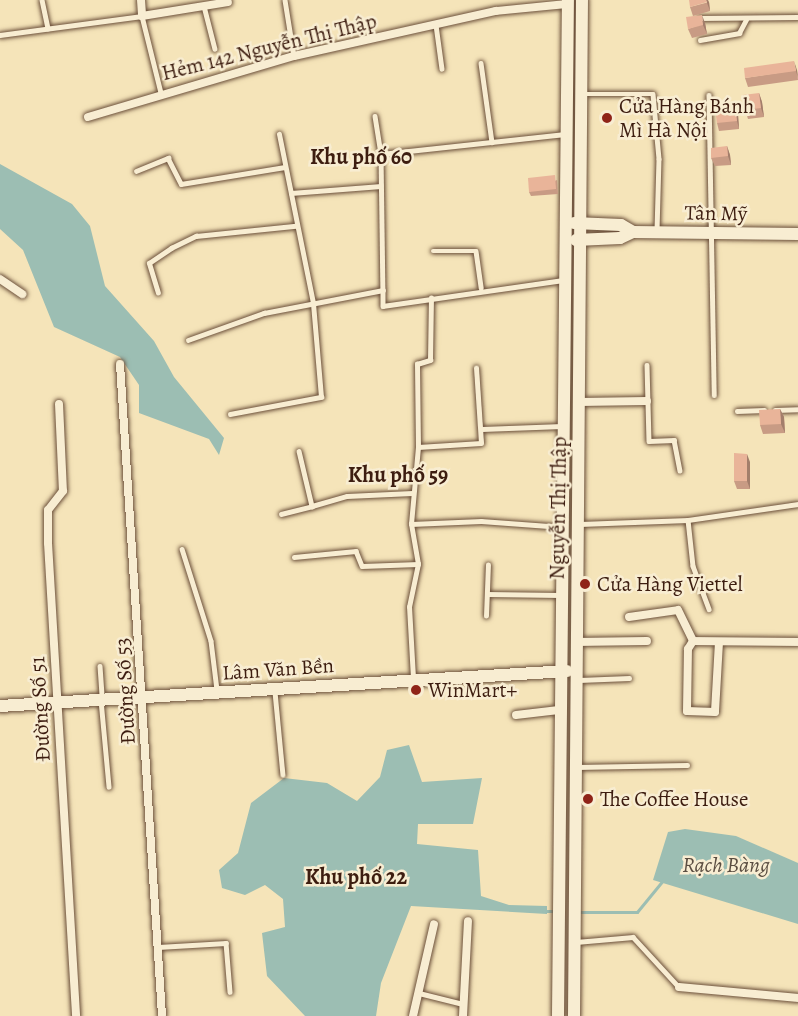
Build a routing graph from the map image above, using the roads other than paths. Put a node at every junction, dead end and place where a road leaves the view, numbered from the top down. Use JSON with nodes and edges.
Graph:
{"nodes":[{"id":1,"x":42,"y":0,"type":"edge"},
{"id":2,"x":141,"y":0,"type":"edge"},
{"id":3,"x":285,"y":0,"type":"edge"},
{"id":4,"x":582,"y":0,"type":"edge"},
{"id":5,"x":228,"y":2,"type":"dead end"},
{"id":6,"x":568,"y":2,"type":"edge"},
{"id":7,"x":204,"y":6,"type":"junction"},
{"id":8,"x":142,"y":16,"type":"junction"},
{"id":9,"x":798,"y":16,"type":"edge"},
{"id":10,"x":696,"y":19,"type":"edge"},
{"id":11,"x":746,"y":20,"type":"junction"},
{"id":12,"x":436,"y":25,"type":"junction"},
{"id":13,"x":48,"y":28,"type":"junction"},
{"id":14,"x":0,"y":35,"type":"edge"},
{"id":15,"x":700,"y":40,"type":"dead end"},
{"id":16,"x":215,"y":49,"type":"dead end"},
{"id":17,"x":294,"y":56,"type":"junction"},
{"id":18,"x":481,"y":63,"type":"dead end"},
{"id":19,"x":442,"y":69,"type":"dead end"},
{"id":20,"x":161,"y":93,"type":"junction"},
{"id":21,"x":581,"y":93,"type":"junction"},
{"id":22,"x":709,"y":95,"type":"dead end"},
{"id":23,"x":375,"y":116,"type":"dead end"},
{"id":24,"x":88,"y":117,"type":"dead end"},
{"id":25,"x":279,"y":134,"type":"dead end"},
{"id":26,"x":568,"y":134,"type":"junction"},
{"id":27,"x":492,"y":142,"type":"junction"},
{"id":28,"x":381,"y":154,"type":"junction"},
{"id":29,"x":285,"y":167,"type":"junction"},
{"id":30,"x":136,"y":171,"type":"dead end"},
{"id":31,"x":381,"y":186,"type":"junction"},
{"id":32,"x":291,"y":193,"type":"junction"},
{"id":33,"x":567,"y":223,"type":"junction"},
{"id":34,"x":581,"y":223,"type":"junction"},
{"id":35,"x":296,"y":226,"type":"junction"},
{"id":36,"x":633,"y":232,"type":"junction"},
{"id":37,"x":656,"y":232,"type":"junction"},
{"id":38,"x":709,"y":233,"type":"junction"},
{"id":39,"x":798,"y":234,"type":"edge"},
{"id":40,"x":567,"y":240,"type":"junction"},
{"id":41,"x":582,"y":240,"type":"junction"},
{"id":42,"x":433,"y":251,"type":"dead end"},
{"id":43,"x":0,"y":279,"type":"edge"},
{"id":44,"x":573,"y":280,"type":"junction"},
{"id":45,"x":481,"y":288,"type":"junction"},
{"id":46,"x":383,"y":290,"type":"junction"},
{"id":47,"x":158,"y":293,"type":"dead end"},
{"id":48,"x":22,"y":294,"type":"dead end"},
{"id":49,"x":431,"y":298,"type":"junction"},
{"id":50,"x":313,"y":303,"type":"junction"},
{"id":51,"x":188,"y":340,"type":"dead end"},
{"id":52,"x":120,"y":364,"type":"dead end"},
{"id":53,"x":646,"y":365,"type":"dead end"},
{"id":54,"x":476,"y":368,"type":"dead end"},
{"id":55,"x":714,"y":395,"type":"dead end"},
{"id":56,"x":647,"y":401,"type":"junction"},
{"id":57,"x":579,"y":402,"type":"junction"},
{"id":58,"x":59,"y":404,"type":"dead end"},
{"id":59,"x":798,"y":409,"type":"edge"},
{"id":60,"x":737,"y":411,"type":"dead end"},
{"id":61,"x":230,"y":414,"type":"dead end"},
{"id":62,"x":562,"y":426,"type":"junction"},
{"id":63,"x":482,"y":429,"type":"junction"},
{"id":64,"x":418,"y":447,"type":"junction"},
{"id":65,"x":299,"y":451,"type":"dead end"},
{"id":66,"x":680,"y":470,"type":"dead end"},
{"id":67,"x":412,"y":493,"type":"junction"},
{"id":68,"x":798,"y":504,"type":"edge"},
{"id":69,"x":312,"y":506,"type":"junction"},
{"id":70,"x":282,"y":514,"type":"dead end"},
{"id":71,"x":688,"y":520,"type":"junction"},
{"id":72,"x":411,"y":524,"type":"junction"},
{"id":73,"x":578,"y":524,"type":"junction"},
{"id":74,"x":562,"y":526,"type":"junction"},
{"id":75,"x":182,"y":549,"type":"dead end"},
{"id":76,"x":294,"y":557,"type":"dead end"},
{"id":77,"x":418,"y":564,"type":"junction"},
{"id":78,"x":488,"y":565,"type":"dead end"},
{"id":79,"x":487,"y":594,"type":"junction"},
{"id":80,"x":560,"y":595,"type":"junction"},
{"id":81,"x":709,"y":609,"type":"dead end"},
{"id":82,"x":486,"y":616,"type":"dead end"},
{"id":83,"x":629,"y":617,"type":"dead end"},
{"id":84,"x":647,"y":641,"type":"dead end"},
{"id":85,"x":693,"y":641,"type":"junction"},
{"id":86,"x":574,"y":642,"type":"junction"},
{"id":87,"x":719,"y":642,"type":"junction"},
{"id":88,"x":798,"y":642,"type":"edge"},
{"id":89,"x":100,"y":666,"type":"dead end"},
{"id":90,"x":559,"y":671,"type":"junction"},
{"id":91,"x":574,"y":676,"type":"junction"},
{"id":92,"x":629,"y":678,"type":"dead end"},
{"id":93,"x":413,"y":680,"type":"junction"},
{"id":94,"x":275,"y":689,"type":"junction"},
{"id":95,"x":217,"y":693,"type":"junction"},
{"id":96,"x":143,"y":697,"type":"junction"},
{"id":97,"x":101,"y":700,"type":"junction"},
{"id":98,"x":57,"y":703,"type":"junction"},
{"id":99,"x":0,"y":706,"type":"edge"},
{"id":100,"x":559,"y":710,"type":"junction"},
{"id":101,"x":516,"y":715,"type":"dead end"},
{"id":102,"x":687,"y":765,"type":"dead end"},
{"id":103,"x":574,"y":767,"type":"junction"},
{"id":104,"x":283,"y":775,"type":"dead end"},
{"id":105,"x":109,"y":787,"type":"dead end"},
{"id":106,"x":468,"y":921,"type":"dead end"},
{"id":107,"x":434,"y":924,"type":"dead end"},
{"id":108,"x":574,"y":942,"type":"junction"},
{"id":109,"x":158,"y":947,"type":"junction"},
{"id":110,"x":679,"y":987,"type":"joint"},
{"id":111,"x":230,"y":992,"type":"dead end"},
{"id":112,"x":419,"y":993,"type":"junction"},
{"id":113,"x":798,"y":998,"type":"edge"},
{"id":114,"x":463,"y":1004,"type":"junction"},
{"id":115,"x":76,"y":1016,"type":"edge"},
{"id":116,"x":162,"y":1016,"type":"edge"},
{"id":117,"x":413,"y":1016,"type":"edge"},
{"id":118,"x":463,"y":1016,"type":"edge"},
{"id":119,"x":558,"y":1016,"type":"edge"},
{"id":120,"x":574,"y":1016,"type":"edge"}],
"edges":[{"from":1,"to":13,"type":"lane"},
{"from":2,"to":8,"type":"street"},
{"from":3,"to":17,"type":"lane"},
{"from":4,"to":21,"type":"main road","name":"Nguyễn Thị Thập"},
{"from":5,"to":7,"type":"street"},
{"from":6,"to":12,"type":"street","name":"Hẻm 142 Nguyễn Thị Thập"},
{"from":6,"to":26,"type":"main road","name":"Nguyễn Thị Thập"},
{"from":7,"to":8,"type":"street"},
{"from":7,"to":16,"type":"lane"},
{"from":8,"to":13,"type":"lane"},
{"from":8,"to":20,"type":"lane"},
{"from":9,"to":11,"type":"lane"},
{"from":10,"to":11,"type":"lane"},
{"from":11,"to":15,"type":"lane"},
{"from":12,"to":17,"type":"street","name":"Hẻm 142 Nguyễn Thị Thập"},
{"from":12,"to":19,"type":"lane"},
{"from":13,"to":14,"type":"lane"},
{"from":17,"to":20,"type":"street","name":"Hẻm 142 Nguyễn Thị Thập"},
{"from":18,"to":27,"type":"lane"},
{"from":20,"to":24,"type":"street","name":"Hẻm 142 Nguyễn Thị Thập"},
{"from":21,"to":34,"type":"main road","name":"Nguyễn Thị Thập"},
{"from":21,"to":37,"type":"lane"},
{"from":22,"to":38,"type":"lane"},
{"from":23,"to":28,"type":"lane"},
{"from":25,"to":29,"type":"lane"},
{"from":26,"to":27,"type":"lane"},
{"from":26,"to":33,"type":"main road","name":"Nguyễn Thị Thập"},
{"from":27,"to":28,"type":"lane"},
{"from":28,"to":31,"type":"lane"},
{"from":29,"to":30,"type":"lane"},
{"from":29,"to":32,"type":"lane"},
{"from":31,"to":32,"type":"lane"},
{"from":31,"to":46,"type":"lane"},
{"from":32,"to":35,"type":"lane"},
{"from":33,"to":34,"type":"main road","name":"Tân Mỹ"},
{"from":33,"to":40,"type":"main road","name":"Nguyễn Thị Thập"},
{"from":34,"to":36,"type":"main road","name":"Tân Mỹ"},
{"from":34,"to":41,"type":"main road","name":"Nguyễn Thị Thập"},
{"from":35,"to":47,"type":"lane"},
{"from":35,"to":50,"type":"lane"},
{"from":36,"to":37,"type":"main road","name":"Tân Mỹ"},
{"from":36,"to":41,"type":"main road","name":"Tân Mỹ"},
{"from":37,"to":38,"type":"main road","name":"Tân Mỹ"},
{"from":38,"to":39,"type":"main road","name":"Tân Mỹ"},
{"from":38,"to":55,"type":"lane"},
{"from":40,"to":41,"type":"main road","name":"Tân Mỹ"},
{"from":40,"to":44,"type":"main road","name":"Nguyễn Thị Thập"},
{"from":41,"to":44,"type":"main road","name":"Nguyễn Thị Thập"},
{"from":42,"to":45,"type":"lane"},
{"from":43,"to":48,"type":"street"},
{"from":44,"to":45,"type":"lane"},
{"from":44,"to":57,"type":"main road","name":"Nguyễn Thị Thập"},
{"from":44,"to":62,"type":"main road","name":"Nguyễn Thị Thập"},
{"from":45,"to":49,"type":"lane"},
{"from":46,"to":49,"type":"lane"},
{"from":46,"to":50,"type":"lane"},
{"from":49,"to":64,"type":"lane"},
{"from":50,"to":51,"type":"lane"},
{"from":50,"to":61,"type":"lane"},
{"from":52,"to":96,"type":"street","name":"Đường Số 53"},
{"from":53,"to":56,"type":"lane"},
{"from":54,"to":63,"type":"lane"},
{"from":56,"to":57,"type":"street"},
{"from":56,"to":66,"type":"lane"},
{"from":57,"to":73,"type":"main road","name":"Nguyễn Thị Thập"},
{"from":58,"to":98,"type":"street","name":"Đường Số 51"},
{"from":59,"to":60,"type":"lane"},
{"from":62,"to":63,"type":"lane"},
{"from":62,"to":74,"type":"main road","name":"Nguyễn Thị Thập"},
{"from":63,"to":64,"type":"lane"},
{"from":64,"to":67,"type":"lane"},
{"from":65,"to":69,"type":"lane"},
{"from":67,"to":69,"type":"lane"},
{"from":67,"to":72,"type":"lane"},
{"from":68,"to":71,"type":"lane"},
{"from":69,"to":70,"type":"lane"},
{"from":71,"to":73,"type":"lane"},
{"from":71,"to":81,"type":"lane"},
{"from":72,"to":74,"type":"lane"},
{"from":72,"to":77,"type":"lane"},
{"from":73,"to":86,"type":"main road","name":"Nguyễn Thị Thập"},
{"from":74,"to":80,"type":"main road","name":"Nguyễn Thị Thập"},
{"from":75,"to":95,"type":"lane"},
{"from":76,"to":77,"type":"lane"},
{"from":77,"to":93,"type":"lane"},
{"from":78,"to":79,"type":"lane"},
{"from":79,"to":80,"type":"lane"},
{"from":79,"to":82,"type":"lane"},
{"from":80,"to":90,"type":"main road","name":"Nguyễn Thị Thập"},
{"from":83,"to":85,"type":"street"},
{"from":84,"to":86,"type":"street"},
{"from":85,"to":87,"type":"street"},
{"from":85,"to":87,"type":"street"},
{"from":86,"to":91,"type":"main road","name":"Nguyễn Thị Thập"},
{"from":87,"to":88,"type":"street"},
{"from":89,"to":97,"type":"lane"},
{"from":90,"to":91,"type":"main road","name":"Lâm Văn Bền"},
{"from":90,"to":93,"type":"main road","name":"Lâm Văn Bền"},
{"from":90,"to":100,"type":"main road","name":"Nguyễn Thị Thập"},
{"from":91,"to":92,"type":"lane"},
{"from":91,"to":103,"type":"main road","name":"Nguyễn Thị Thập"},
{"from":93,"to":94,"type":"main road","name":"Lâm Văn Bền"},
{"from":94,"to":95,"type":"main road","name":"Lâm Văn Bền"},
{"from":94,"to":104,"type":"lane"},
{"from":95,"to":96,"type":"main road","name":"Lâm Văn Bền"},
{"from":96,"to":97,"type":"main road","name":"Lâm Văn Bền"},
{"from":96,"to":109,"type":"street","name":"Đường Số 53"},
{"from":97,"to":98,"type":"main road","name":"Lâm Văn Bền"},
{"from":97,"to":105,"type":"lane"},
{"from":98,"to":99,"type":"main road","name":"Lâm Văn Bền"},
{"from":98,"to":115,"type":"street","name":"Đường Số 51"},
{"from":100,"to":101,"type":"street"},
{"from":100,"to":119,"type":"main road","name":"Nguyễn Thị Thập"},
{"from":102,"to":103,"type":"lane"},
{"from":103,"to":108,"type":"main road","name":"Nguyễn Thị Thập"},
{"from":106,"to":114,"type":"street"},
{"from":107,"to":112,"type":"street"},
{"from":108,"to":110,"type":"lane"},
{"from":108,"to":120,"type":"main road","name":"Nguyễn Thị Thập"},
{"from":109,"to":111,"type":"lane"},
{"from":109,"to":116,"type":"street","name":"Đường Số 53"},
{"from":110,"to":113,"type":"street"},
{"from":112,"to":114,"type":"lane"},
{"from":112,"to":117,"type":"street"},
{"from":114,"to":118,"type":"street"}]}
